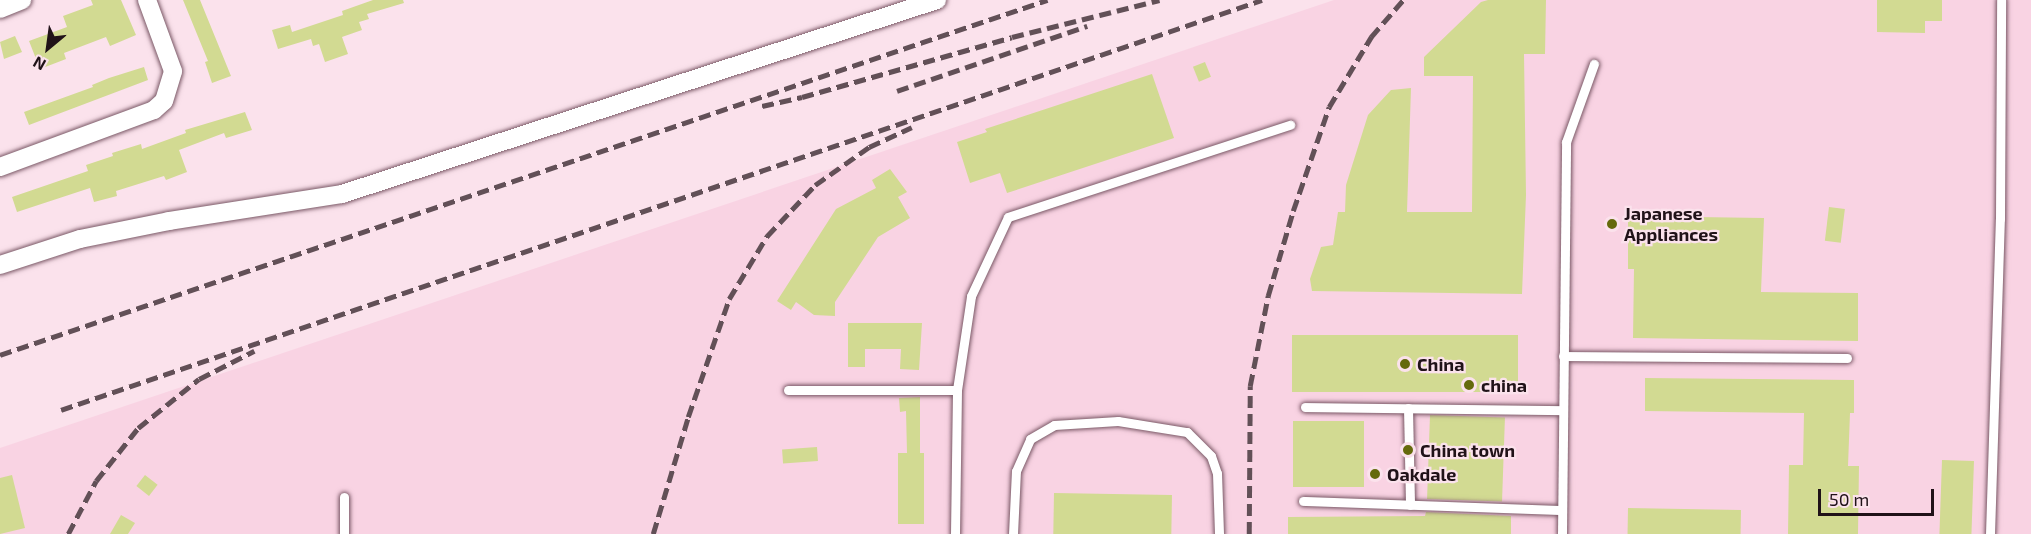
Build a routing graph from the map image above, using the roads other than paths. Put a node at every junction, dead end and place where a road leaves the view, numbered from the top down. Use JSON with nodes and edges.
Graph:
{"nodes":[{"id":1,"x":22,"y":0,"type":"edge"},
{"id":2,"x":147,"y":0,"type":"edge"},
{"id":3,"x":937,"y":0,"type":"edge"},
{"id":4,"x":2001,"y":0,"type":"edge"},
{"id":5,"x":0,"y":9,"type":"edge"},
{"id":6,"x":1594,"y":64,"type":"dead end"},
{"id":7,"x":1290,"y":124,"type":"dead end"},
{"id":8,"x":0,"y":167,"type":"edge"},
{"id":9,"x":0,"y":265,"type":"edge"},
{"id":10,"x":1563,"y":356,"type":"junction"},
{"id":11,"x":1847,"y":358,"type":"dead end"},
{"id":12,"x":788,"y":390,"type":"dead end"},
{"id":13,"x":957,"y":390,"type":"junction"},
{"id":14,"x":1305,"y":407,"type":"dead end"},
{"id":15,"x":1408,"y":408,"type":"junction"},
{"id":16,"x":1563,"y":410,"type":"junction"},
{"id":17,"x":344,"y":497,"type":"dead end"},
{"id":18,"x":1303,"y":501,"type":"dead end"},
{"id":19,"x":1410,"y":504,"type":"junction"},
{"id":20,"x":1562,"y":510,"type":"junction"},
{"id":21,"x":344,"y":534,"type":"edge"},
{"id":22,"x":955,"y":534,"type":"edge"},
{"id":23,"x":1013,"y":534,"type":"edge"},
{"id":24,"x":1219,"y":534,"type":"edge"},
{"id":25,"x":1562,"y":534,"type":"edge"},
{"id":26,"x":1990,"y":534,"type":"edge"}],
"edges":[{"from":1,"to":5,"type":"street"},
{"from":2,"to":8,"type":"street"},
{"from":3,"to":9,"type":"street"},
{"from":4,"to":26,"type":"lane"},
{"from":6,"to":10,"type":"lane"},
{"from":7,"to":13,"type":"lane"},
{"from":10,"to":11,"type":"lane"},
{"from":10,"to":16,"type":"lane"},
{"from":12,"to":13,"type":"lane"},
{"from":13,"to":22,"type":"lane"},
{"from":14,"to":15,"type":"lane"},
{"from":15,"to":16,"type":"lane"},
{"from":15,"to":19,"type":"lane"},
{"from":16,"to":20,"type":"lane"},
{"from":17,"to":21,"type":"lane"},
{"from":18,"to":19,"type":"lane"},
{"from":19,"to":20,"type":"lane"},
{"from":20,"to":25,"type":"lane"},
{"from":23,"to":24,"type":"lane"}]}
